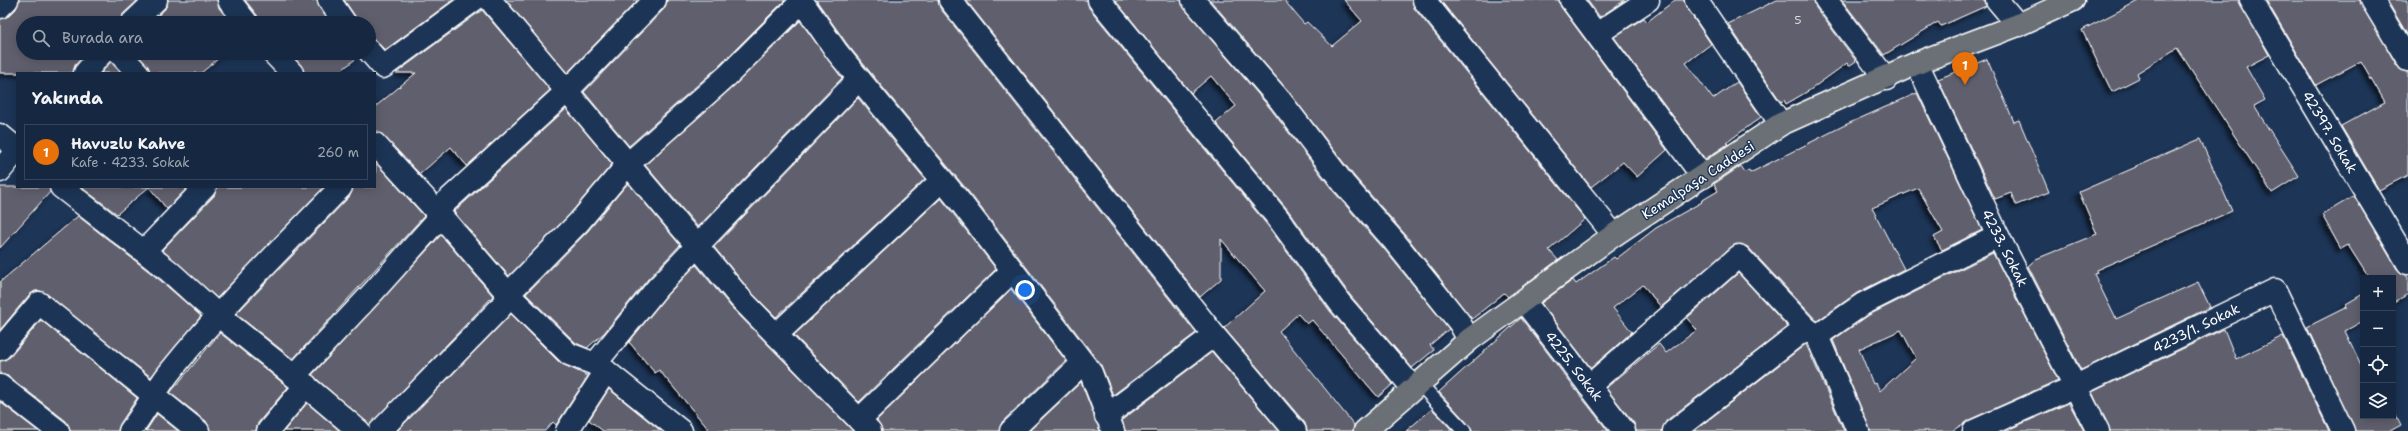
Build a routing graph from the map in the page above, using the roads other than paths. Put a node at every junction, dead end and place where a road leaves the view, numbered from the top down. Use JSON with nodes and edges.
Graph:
{"nodes":[{"id":1,"x":7,"y":0,"type":"edge"},
{"id":2,"x":156,"y":0,"type":"edge"},
{"id":3,"x":229,"y":0,"type":"edge"},
{"id":4,"x":329,"y":0,"type":"edge"},
{"id":5,"x":474,"y":0,"type":"edge"},
{"id":6,"x":490,"y":0,"type":"edge"},
{"id":7,"x":655,"y":0,"type":"edge"},
{"id":8,"x":801,"y":0,"type":"edge"},
{"id":9,"x":950,"y":0,"type":"edge"},
{"id":10,"x":1099,"y":0,"type":"edge"},
{"id":11,"x":1193,"y":0,"type":"edge"},
{"id":12,"x":1424,"y":0,"type":"edge"},
{"id":13,"x":1571,"y":0,"type":"edge"},
{"id":14,"x":1648,"y":0,"type":"edge"},
{"id":15,"x":1696,"y":0,"type":"edge"},
{"id":16,"x":1826,"y":0,"type":"edge"},
{"id":17,"x":1998,"y":0,"type":"edge"},
{"id":18,"x":2073,"y":0,"type":"edge"},
{"id":19,"x":2251,"y":0,"type":"edge"},
{"id":20,"x":2372,"y":0,"type":"edge"},
{"id":21,"x":0,"y":7,"type":"edge"},
{"id":22,"x":139,"y":16,"type":"edge"},
{"id":23,"x":242,"y":16,"type":"edge"},
{"id":24,"x":340,"y":16,"type":"edge"},
{"id":25,"x":2018,"y":25,"type":"junction"},
{"id":26,"x":1597,"y":34,"type":"junction"},
{"id":27,"x":376,"y":59,"type":"edge"},
{"id":28,"x":96,"y":60,"type":"edge"},
{"id":29,"x":126,"y":60,"type":"edge"},
{"id":30,"x":280,"y":60,"type":"edge"},
{"id":31,"x":2408,"y":60,"type":"edge"},
{"id":32,"x":1917,"y":64,"type":"junction"},
{"id":33,"x":86,"y":72,"type":"edge"},
{"id":34,"x":137,"y":72,"type":"edge"},
{"id":35,"x":291,"y":72,"type":"edge"},
{"id":36,"x":859,"y":79,"type":"junction"},
{"id":37,"x":1886,"y":79,"type":"junction"},
{"id":38,"x":566,"y":92,"type":"junction"},
{"id":39,"x":1781,"y":124,"type":"junction"},
{"id":40,"x":0,"y":135,"type":"edge"},
{"id":41,"x":376,"y":147,"type":"edge"},
{"id":42,"x":16,"y":148,"type":"edge"},
{"id":43,"x":16,"y":150,"type":"edge"},
{"id":44,"x":628,"y":164,"type":"junction"},
{"id":45,"x":0,"y":172,"type":"edge"},
{"id":46,"x":1703,"y":177,"type":"junction"},
{"id":47,"x":942,"y":180,"type":"junction"},
{"id":48,"x":63,"y":188,"type":"edge"},
{"id":49,"x":205,"y":188,"type":"edge"},
{"id":50,"x":340,"y":188,"type":"edge"},
{"id":51,"x":439,"y":213,"type":"junction"},
{"id":52,"x":1614,"y":235,"type":"junction"},
{"id":53,"x":1998,"y":236,"type":"junction"},
{"id":54,"x":697,"y":246,"type":"junction"},
{"id":55,"x":144,"y":251,"type":"junction"},
{"id":56,"x":2408,"y":263,"type":"edge"},
{"id":57,"x":1012,"y":271,"type":"junction"},
{"id":58,"x":508,"y":294,"type":"junction"},
{"id":59,"x":1524,"y":301,"type":"junction"},
{"id":60,"x":219,"y":316,"type":"junction"},
{"id":61,"x":1812,"y":332,"type":"junction"},
{"id":62,"x":776,"y":335,"type":"junction"},
{"id":63,"x":1214,"y":335,"type":"junction"},
{"id":64,"x":1469,"y":340,"type":"junction"},
{"id":65,"x":0,"y":349,"type":"edge"},
{"id":66,"x":1083,"y":363,"type":"junction"},
{"id":67,"x":600,"y":368,"type":"junction"},
{"id":68,"x":300,"y":381,"type":"junction"},
{"id":69,"x":0,"y":386,"type":"edge"},
{"id":70,"x":1416,"y":386,"type":"junction"},
{"id":71,"x":1589,"y":386,"type":"junction"},
{"id":72,"x":2076,"y":386,"type":"junction"},
{"id":73,"x":155,"y":396,"type":"junction"},
{"id":74,"x":1110,"y":423,"type":"edge"},
{"id":75,"x":864,"y":425,"type":"edge"},
{"id":76,"x":58,"y":431,"type":"edge"},
{"id":77,"x":130,"y":431,"type":"edge"},
{"id":78,"x":198,"y":431,"type":"edge"},
{"id":79,"x":268,"y":431,"type":"edge"},
{"id":80,"x":360,"y":431,"type":"edge"},
{"id":81,"x":380,"y":431,"type":"edge"},
{"id":82,"x":567,"y":431,"type":"edge"},
{"id":83,"x":681,"y":431,"type":"edge"},
{"id":84,"x":1011,"y":431,"type":"edge"},
{"id":85,"x":1295,"y":431,"type":"edge"},
{"id":86,"x":1365,"y":431,"type":"edge"},
{"id":87,"x":1464,"y":431,"type":"edge"},
{"id":88,"x":1624,"y":431,"type":"edge"},
{"id":89,"x":1674,"y":431,"type":"edge"},
{"id":90,"x":1858,"y":431,"type":"edge"},
{"id":91,"x":1974,"y":431,"type":"edge"},
{"id":92,"x":2098,"y":431,"type":"edge"},
{"id":93,"x":2343,"y":431,"type":"edge"}],
"edges":[{"from":1,"to":21,"type":"street"},
{"from":2,"to":22,"type":"street"},
{"from":3,"to":23,"type":"street"},
{"from":4,"to":24,"type":"street"},
{"from":5,"to":27,"type":"street"},
{"from":6,"to":38,"type":"street"},
{"from":7,"to":38,"type":"street"},
{"from":8,"to":36,"type":"street"},
{"from":8,"to":44,"type":"street"},
{"from":9,"to":63,"type":"street"},
{"from":10,"to":70,"type":"street"},
{"from":11,"to":64,"type":"street"},
{"from":12,"to":52,"type":"street"},
{"from":13,"to":26,"type":"street"},
{"from":14,"to":26,"type":"street"},
{"from":15,"to":39,"type":"street"},
{"from":16,"to":37,"type":"street"},
{"from":17,"to":25,"type":"street"},
{"from":18,"to":25,"type":"main road","name":"Kemalpaşa Caddesi"},
{"from":19,"to":56,"type":"street","name":"42397. Sokak"},
{"from":20,"to":31,"type":"street"},
{"from":25,"to":32,"type":"main road","name":"Kemalpaşa Caddesi"},
{"from":26,"to":46,"type":"street"},
{"from":28,"to":33,"type":"street"},
{"from":29,"to":34,"type":"street"},
{"from":30,"to":35,"type":"street"},
{"from":32,"to":37,"type":"main road","name":"Kemalpaşa Caddesi"},
{"from":32,"to":53,"type":"street","name":"4233. Sokak"},
{"from":36,"to":47,"type":"street"},
{"from":36,"to":54,"type":"street"},
{"from":37,"to":39,"type":"main road","name":"Kemalpaşa Caddesi"},
{"from":38,"to":44,"type":"street"},
{"from":38,"to":51,"type":"street"},
{"from":39,"to":46,"type":"main road","name":"Kemalpaşa Caddesi"},
{"from":40,"to":42,"type":"street"},
{"from":41,"to":51,"type":"street"},
{"from":43,"to":45,"type":"street"},
{"from":44,"to":54,"type":"street"},
{"from":44,"to":58,"type":"street"},
{"from":46,"to":52,"type":"main road","name":"Kemalpaşa Caddesi"},
{"from":47,"to":57,"type":"street"},
{"from":47,"to":62,"type":"street"},
{"from":48,"to":55,"type":"street"},
{"from":49,"to":55,"type":"street"},
{"from":50,"to":60,"type":"street"},
{"from":51,"to":58,"type":"street"},
{"from":51,"to":68,"type":"street"},
{"from":52,"to":59,"type":"main road","name":"Kemalpaşa Caddesi"},
{"from":53,"to":61,"type":"street"},
{"from":53,"to":72,"type":"street","name":"4233. Sokak"},
{"from":54,"to":62,"type":"street"},
{"from":54,"to":67,"type":"street"},
{"from":55,"to":60,"type":"street"},
{"from":57,"to":66,"type":"street"},
{"from":57,"to":75,"type":"street"},
{"from":58,"to":67,"type":"street"},
{"from":58,"to":81,"type":"street"},
{"from":59,"to":64,"type":"main road","name":"Kemalpaşa Caddesi"},
{"from":59,"to":71,"type":"street","name":"4225. Sokak"},
{"from":60,"to":68,"type":"street"},
{"from":60,"to":73,"type":"street"},
{"from":61,"to":71,"type":"street"},
{"from":61,"to":89,"type":"street"},
{"from":61,"to":90,"type":"street"},
{"from":62,"to":75,"type":"street"},
{"from":63,"to":74,"type":"street"},
{"from":63,"to":85,"type":"street"},
{"from":64,"to":70,"type":"main road","name":"Kemalpaşa Caddesi"},
{"from":65,"to":73,"type":"street"},
{"from":66,"to":74,"type":"street"},
{"from":66,"to":84,"type":"street"},
{"from":67,"to":82,"type":"street"},
{"from":67,"to":83,"type":"street"},
{"from":68,"to":79,"type":"street"},
{"from":68,"to":80,"type":"street"},
{"from":69,"to":76,"type":"street"},
{"from":70,"to":86,"type":"main road","name":"Kemalpaşa Caddesi"},
{"from":70,"to":87,"type":"lane"},
{"from":71,"to":88,"type":"street","name":"4225. Sokak"},
{"from":72,"to":91,"type":"street","name":"4233/1. Sokak"},
{"from":72,"to":92,"type":"street","name":"4233. Sokak"},
{"from":72,"to":93,"type":"street","name":"4233/1. Sokak"},
{"from":73,"to":77,"type":"street"},
{"from":73,"to":78,"type":"street"}]}
